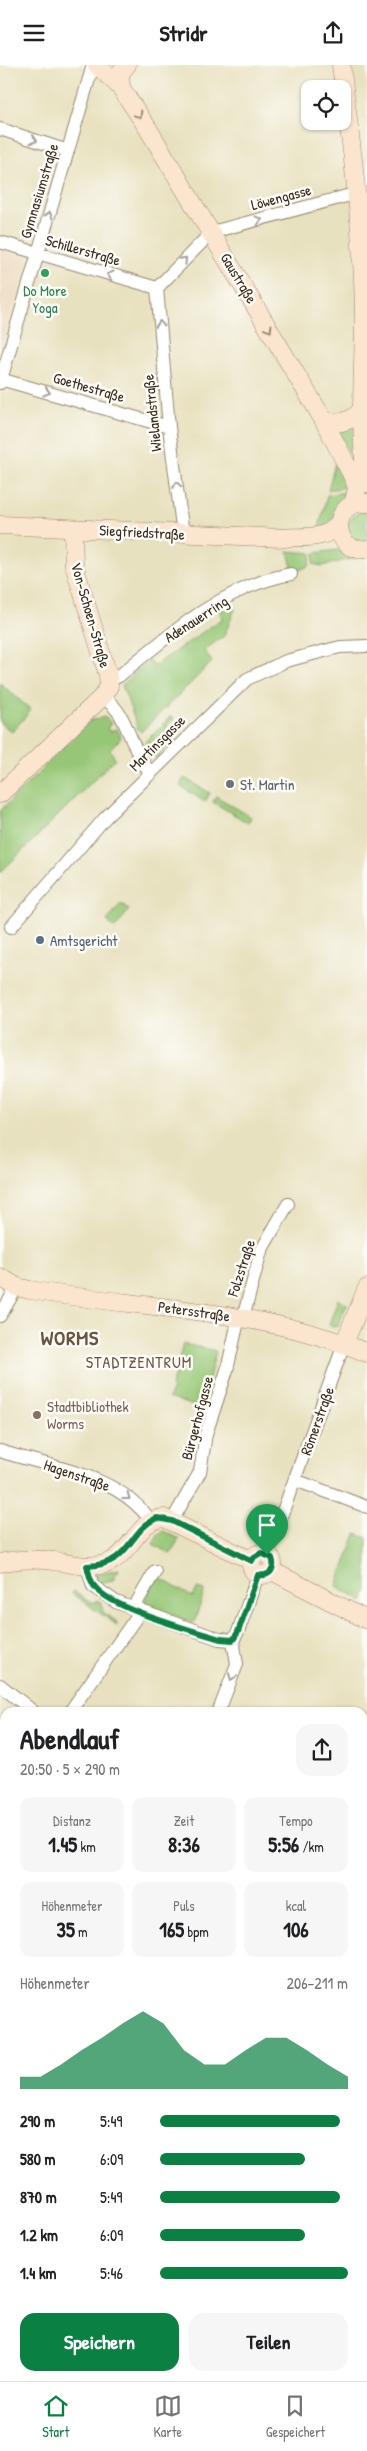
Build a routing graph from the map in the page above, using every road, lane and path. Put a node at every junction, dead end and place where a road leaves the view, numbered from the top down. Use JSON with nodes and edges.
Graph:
{"nodes":[{"id":1,"x":92,"y":65,"type":"edge"},
{"id":2,"x":99,"y":65,"type":"edge"},
{"id":3,"x":122,"y":65,"type":"edge"},
{"id":4,"x":127,"y":65,"type":"edge"},
{"id":5,"x":341,"y":65,"type":"edge"},
{"id":6,"x":121,"y":88,"type":"junction"},
{"id":7,"x":0,"y":129,"type":"edge"},
{"id":8,"x":68,"y":151,"type":"junction"},
{"id":9,"x":361,"y":204,"type":"edge"},
{"id":10,"x":212,"y":233,"type":"junction"},
{"id":11,"x":0,"y":242,"type":"edge"},
{"id":12,"x":37,"y":254,"type":"junction"},
{"id":13,"x":157,"y":288,"type":"junction"},
{"id":14,"x":0,"y":381,"type":"edge"},
{"id":15,"x":362,"y":409,"type":"junction"},
{"id":16,"x":322,"y":419,"type":"junction"},
{"id":17,"x":169,"y":427,"type":"junction"},
{"id":18,"x":367,"y":483,"type":"edge"},
{"id":19,"x":360,"y":504,"type":"edge"},
{"id":20,"x":339,"y":523,"type":"junction"},
{"id":21,"x":0,"y":525,"type":"edge"},
{"id":22,"x":73,"y":529,"type":"junction"},
{"id":23,"x":183,"y":534,"type":"junction"},
{"id":24,"x":283,"y":538,"type":"junction"},
{"id":25,"x":348,"y":545,"type":"junction"},
{"id":26,"x":367,"y":549,"type":"edge"},
{"id":27,"x":291,"y":574,"type":"dead end"},
{"id":28,"x":367,"y":647,"type":"edge"},
{"id":29,"x":109,"y":681,"type":"junction"},
{"id":30,"x":102,"y":697,"type":"junction"},
{"id":31,"x":150,"y":773,"type":"junction"},
{"id":32,"x":0,"y":794,"type":"edge"},
{"id":33,"x":11,"y":927,"type":"dead end"},
{"id":34,"x":288,"y":1204,"type":"dead end"},
{"id":35,"x":0,"y":1277,"type":"edge"},
{"id":36,"x":17,"y":1287,"type":"junction"},
{"id":37,"x":367,"y":1288,"type":"edge"},
{"id":38,"x":0,"y":1317,"type":"edge"},
{"id":39,"x":241,"y":1317,"type":"junction"},
{"id":40,"x":344,"y":1343,"type":"junction"},
{"id":41,"x":367,"y":1353,"type":"edge"},
{"id":42,"x":0,"y":1451,"type":"edge"},
{"id":43,"x":295,"y":1480,"type":"junction"},
{"id":44,"x":367,"y":1507,"type":"edge"},
{"id":45,"x":151,"y":1521,"type":"junction"},
{"id":46,"x":172,"y":1521,"type":"junction"},
{"id":47,"x":0,"y":1563,"type":"edge"},
{"id":48,"x":262,"y":1565,"type":"junction"},
{"id":49,"x":84,"y":1566,"type":"junction"},
{"id":50,"x":156,"y":1571,"type":"dead end"},
{"id":51,"x":137,"y":1611,"type":"junction"},
{"id":52,"x":367,"y":1620,"type":"edge"},
{"id":53,"x":233,"y":1640,"type":"junction"},
{"id":54,"x":0,"y":1685,"type":"edge"},
{"id":55,"x":28,"y":1707,"type":"edge"},
{"id":56,"x":73,"y":1707,"type":"edge"},
{"id":57,"x":220,"y":1707,"type":"edge"}],
"edges":[{"from":1,"to":8,"type":"street","name":"Gymnasiumstraße"},
{"from":2,"to":3,"type":"street"},
{"from":2,"to":6,"type":"street","name":"Gaustraße"},
{"from":4,"to":6,"type":"street"},
{"from":5,"to":9,"type":"street"},
{"from":6,"to":10,"type":"street","name":"Gaustraße","one_way":true},
{"from":7,"to":8,"type":"street","one_way":true},
{"from":12,"to":8,"type":"street","name":"Gymnasiumstraße","one_way":true},
{"from":10,"to":9,"type":"street","name":"Löwengasse","one_way":true},
{"from":9,"to":15,"type":"street"},
{"from":13,"to":10,"type":"street","one_way":true},
{"from":10,"to":16,"type":"street","name":"Gaustraße","one_way":true},
{"from":11,"to":12,"type":"street","name":"Schillerstraße"},
{"from":13,"to":12,"type":"street","name":"Schillerstraße","one_way":true},
{"from":12,"to":14,"type":"street","name":"Gymnasiumstraße"},
{"from":17,"to":13,"type":"street","name":"Wielandstraße","one_way":true},
{"from":14,"to":17,"type":"street","name":"Goethestraße","one_way":true},
{"from":15,"to":16,"type":"street"},
{"from":15,"to":18,"type":"street"},
{"from":16,"to":19,"type":"street","name":"Gaustraße"},
{"from":23,"to":17,"type":"street","name":"Wielandstraße","one_way":true},
{"from":19,"to":20,"type":"street"},
{"from":20,"to":24,"type":"street","name":"Siegfriedstraße"},
{"from":20,"to":25,"type":"street"},
{"from":21,"to":22,"type":"street","name":"Siegfriedstraße"},
{"from":22,"to":23,"type":"street","name":"Siegfriedstraße"},
{"from":22,"to":29,"type":"street","name":"Von-Schoen-Straße"},
{"from":23,"to":24,"type":"street","name":"Siegfriedstraße"},
{"from":24,"to":25,"type":"street","name":"Siegfriedstraße"},
{"from":25,"to":26,"type":"street","name":"Siegfriedstraße"},
{"from":27,"to":29,"type":"street","name":"Adenauerring"},
{"from":28,"to":31,"type":"street","name":"Martinsgasse"},
{"from":29,"to":30,"type":"street","name":"Von-Schoen-Straße"},
{"from":30,"to":31,"type":"street"},
{"from":30,"to":32,"type":"street"},
{"from":31,"to":33,"type":"street","name":"Martinsgasse"},
{"from":34,"to":39,"type":"street","name":"Folzstraße"},
{"from":35,"to":36,"type":"street","name":"Petersstraße"},
{"from":36,"to":38,"type":"street"},
{"from":36,"to":39,"type":"street","name":"Petersstraße"},
{"from":37,"to":40,"type":"street","name":"Römerstraße"},
{"from":39,"to":40,"type":"street","name":"Petersstraße"},
{"from":39,"to":46,"type":"street","name":"Bürgerhofgasse"},
{"from":40,"to":41,"type":"street","name":"Petersstraße"},
{"from":40,"to":43,"type":"street","name":"Römerstraße"},
{"from":42,"to":45,"type":"street","name":"Hagenstraße","one_way":true},
{"from":43,"to":44,"type":"street"},
{"from":43,"to":48,"type":"street","name":"Römerstraße"},
{"from":45,"to":46,"type":"street"},
{"from":45,"to":49,"type":"street"},
{"from":46,"to":48,"type":"street"},
{"from":47,"to":49,"type":"street"},
{"from":48,"to":52,"type":"street"},
{"from":48,"to":53,"type":"street","name":"Römerstraße"},
{"from":49,"to":51,"type":"street"},
{"from":50,"to":51,"type":"street"},
{"from":51,"to":53,"type":"street"},
{"from":51,"to":56,"type":"street"},
{"from":53,"to":57,"type":"street","one_way":true},
{"from":54,"to":55,"type":"street"}]}
